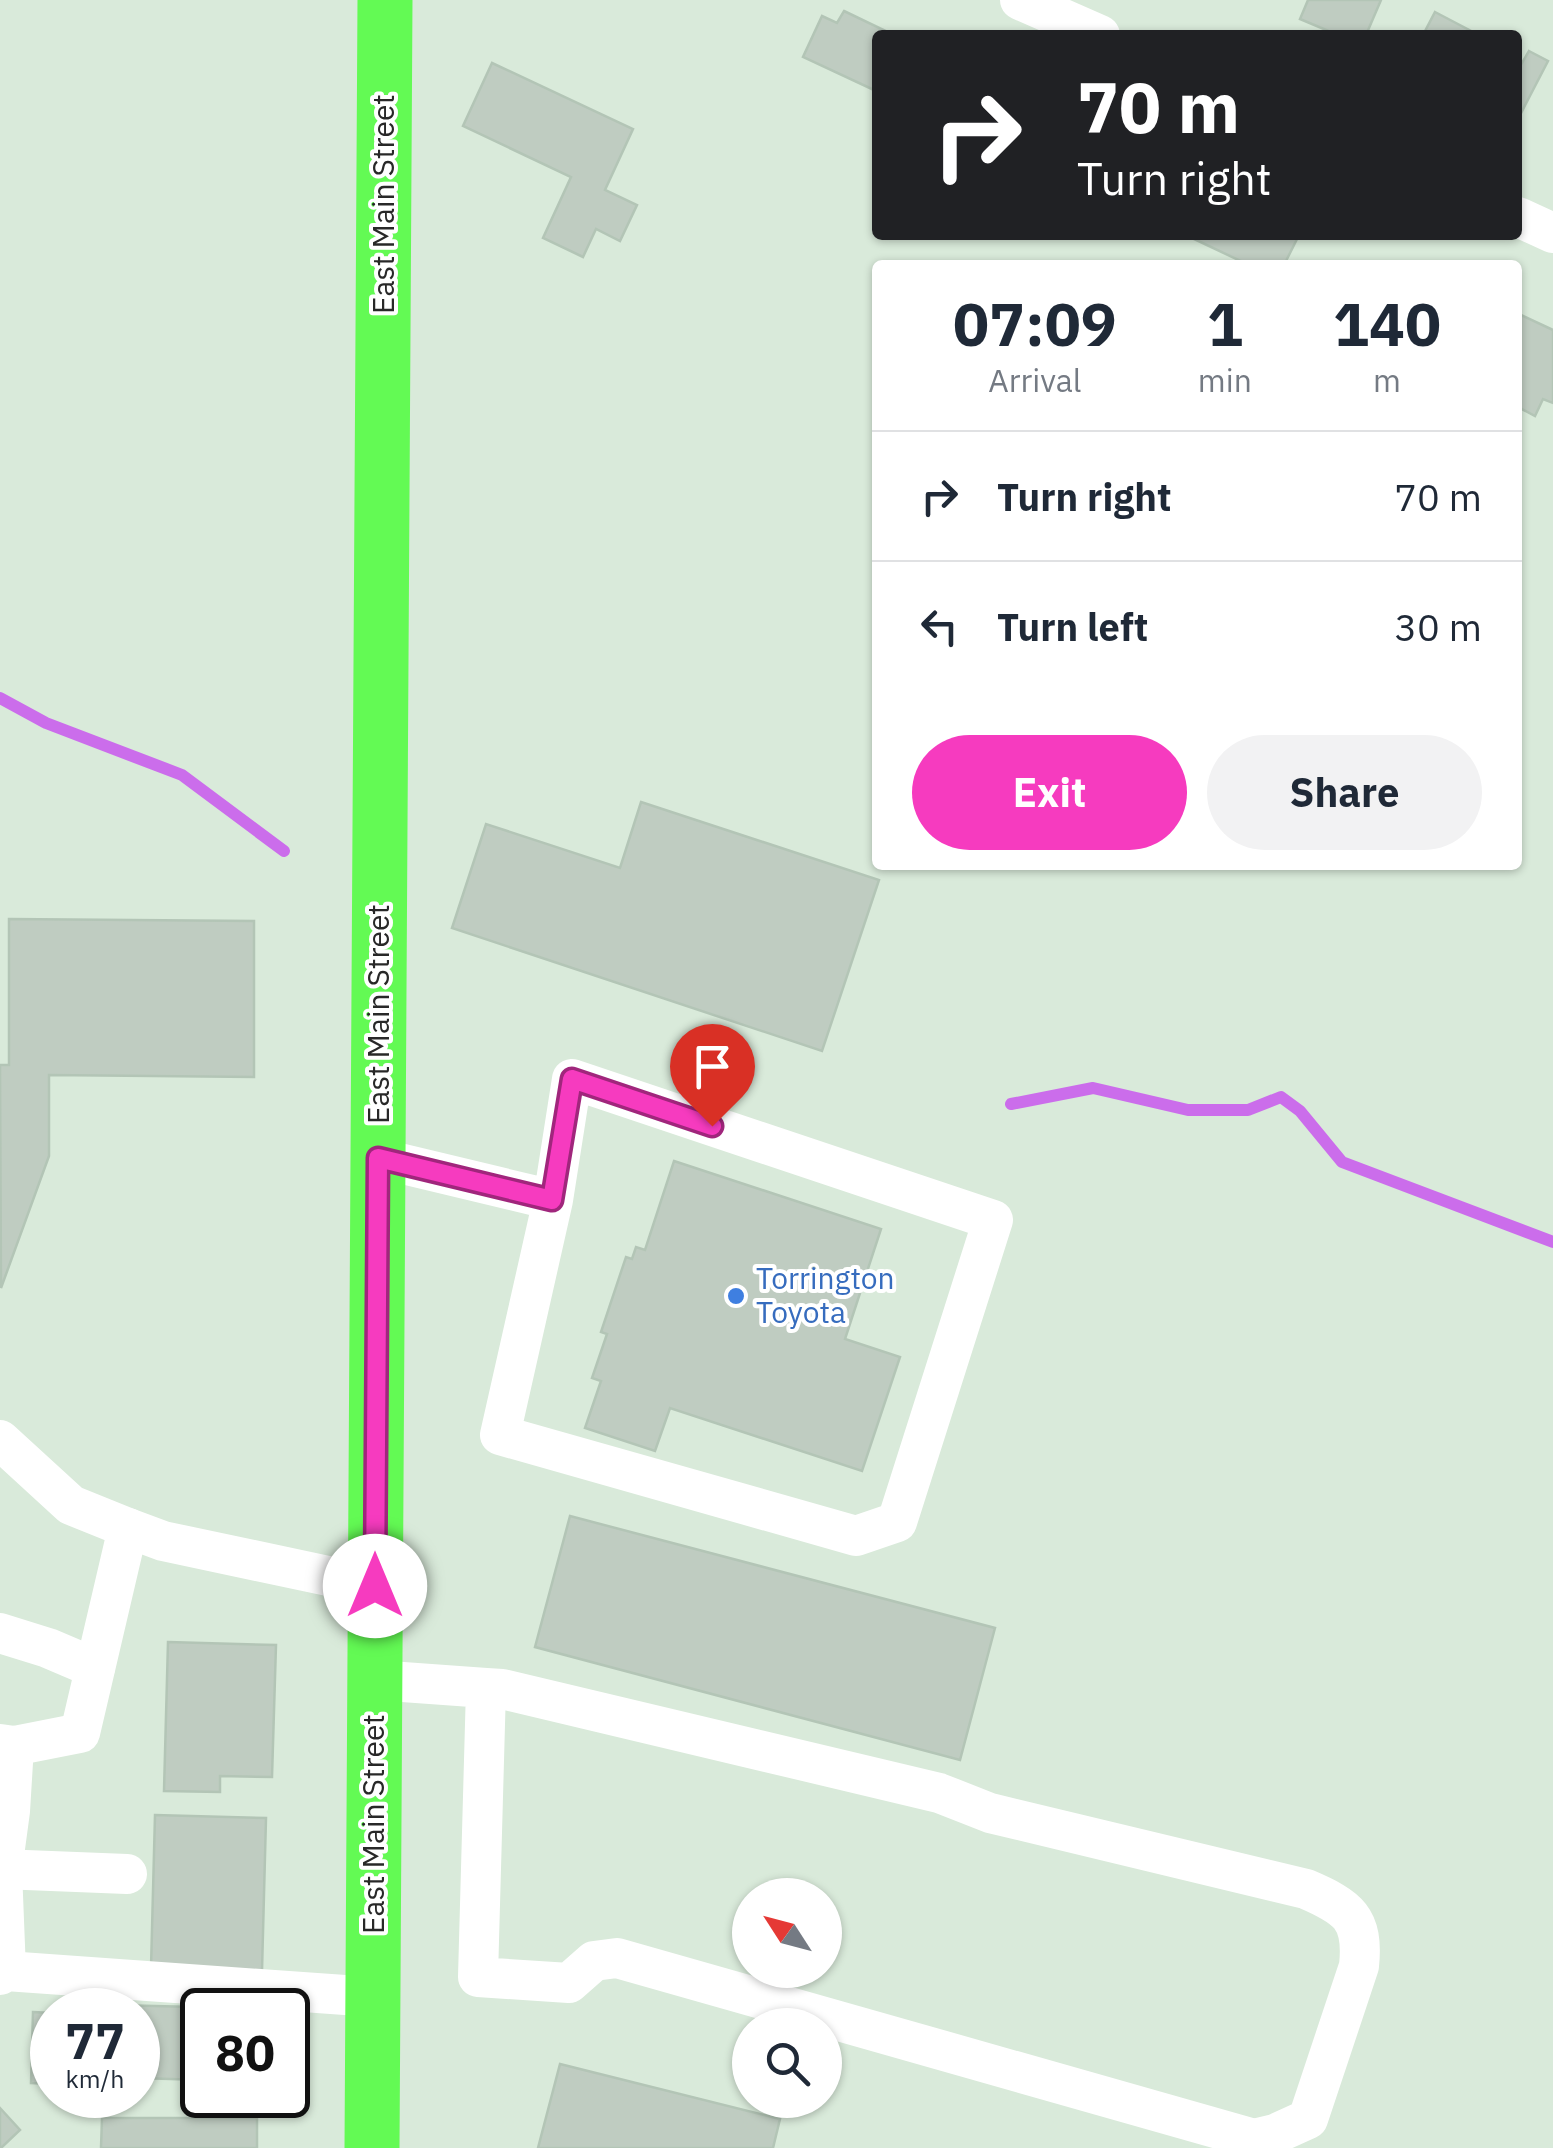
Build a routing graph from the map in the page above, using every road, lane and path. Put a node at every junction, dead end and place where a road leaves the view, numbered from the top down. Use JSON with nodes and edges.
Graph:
{"nodes":[{"id":1,"x":385,"y":0,"type":"edge"},
{"id":2,"x":1020,"y":0,"type":"edge"},
{"id":3,"x":1089,"y":30,"type":"edge"},
{"id":4,"x":1522,"y":219,"type":"edge"},
{"id":5,"x":1553,"y":232,"type":"edge"},
{"id":6,"x":378,"y":1158,"type":"junction"},
{"id":7,"x":552,"y":1200,"type":"junction"},
{"id":8,"x":0,"y":1440,"type":"edge"},
{"id":9,"x":128,"y":1528,"type":"junction"},
{"id":10,"x":375,"y":1586,"type":"junction"},
{"id":11,"x":0,"y":1633,"type":"edge"},
{"id":12,"x":95,"y":1668,"type":"junction"},
{"id":13,"x":375,"y":1680,"type":"junction"},
{"id":14,"x":486,"y":1688,"type":"junction"},
{"id":15,"x":7,"y":1745,"type":"edge"},
{"id":16,"x":1,"y":1869,"type":"edge"},
{"id":17,"x":127,"y":1874,"type":"dead end"},
{"id":18,"x":3,"y":1973,"type":"edge"},
{"id":19,"x":373,"y":1997,"type":"junction"},
{"id":20,"x":372,"y":2148,"type":"edge"}],
"edges":[{"from":1,"to":6,"type":"highway","name":"East Main Street"},
{"from":2,"to":3,"type":"street"},
{"from":4,"to":5,"type":"street"},
{"from":6,"to":7,"type":"street"},
{"from":6,"to":10,"type":"highway","name":"East Main Street"},
{"from":7,"to":7,"type":"street"},
{"from":8,"to":9,"type":"street"},
{"from":9,"to":10,"type":"street"},
{"from":9,"to":12,"type":"street"},
{"from":10,"to":13,"type":"highway","name":"East Main Street"},
{"from":11,"to":12,"type":"street"},
{"from":12,"to":15,"type":"street"},
{"from":13,"to":14,"type":"street"},
{"from":13,"to":19,"type":"highway","name":"East Main Street"},
{"from":14,"to":14,"type":"street"},
{"from":15,"to":16,"type":"street"},
{"from":16,"to":17,"type":"street"},
{"from":16,"to":18,"type":"street"},
{"from":18,"to":19,"type":"street"},
{"from":19,"to":20,"type":"highway","name":"East Main Street"}]}
